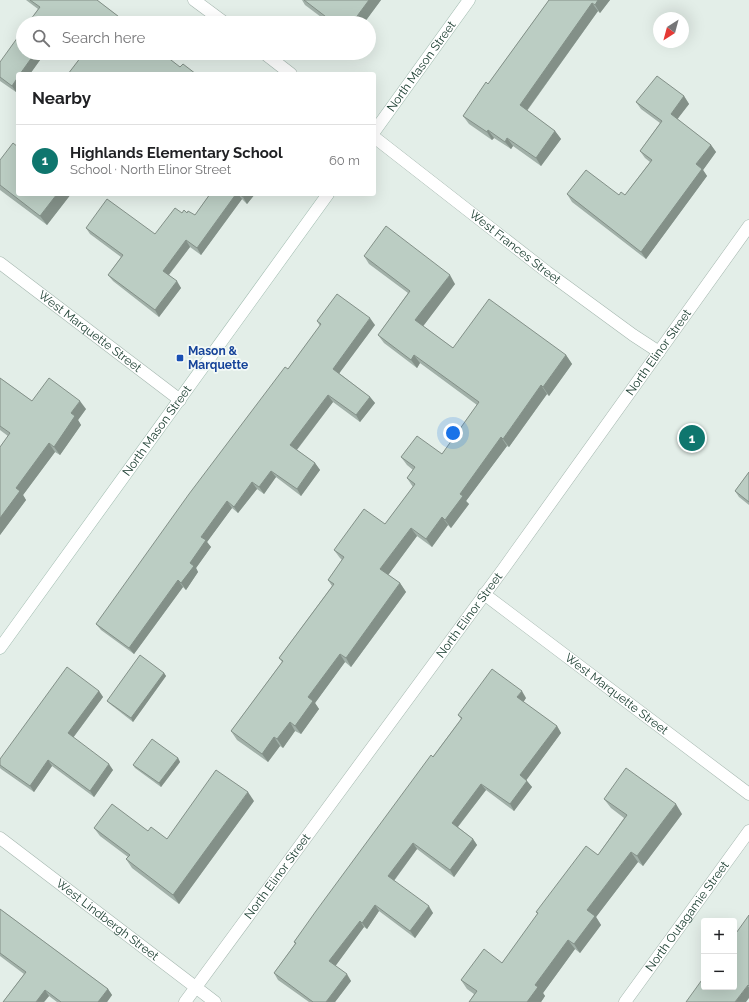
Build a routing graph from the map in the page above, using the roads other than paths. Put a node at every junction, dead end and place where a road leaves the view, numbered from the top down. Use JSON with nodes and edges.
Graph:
{"nodes":[{"id":1,"x":194,"y":0,"type":"edge"},
{"id":2,"x":469,"y":0,"type":"edge"},
{"id":3,"x":215,"y":16,"type":"edge"},
{"id":4,"x":273,"y":60,"type":"edge"},
{"id":5,"x":288,"y":72,"type":"edge"},
{"id":6,"x":376,"y":129,"type":"edge"},
{"id":7,"x":376,"y":139,"type":"edge"},
{"id":8,"x":327,"y":196,"type":"edge"},
{"id":9,"x":749,"y":226,"type":"edge"},
{"id":10,"x":0,"y":263,"type":"edge"},
{"id":11,"x":659,"y":352,"type":"junction"},
{"id":12,"x":180,"y":400,"type":"junction"},
{"id":13,"x":484,"y":594,"type":"junction"},
{"id":14,"x":0,"y":648,"type":"edge"},
{"id":15,"x":749,"y":794,"type":"edge"},
{"id":16,"x":749,"y":831,"type":"edge"},
{"id":17,"x":0,"y":838,"type":"edge"},
{"id":18,"x":196,"y":988,"type":"junction"},
{"id":19,"x":185,"y":1002,"type":"edge"},
{"id":20,"x":215,"y":1002,"type":"edge"},
{"id":21,"x":625,"y":1002,"type":"edge"}],
"edges":[{"from":1,"to":3,"type":"street"},
{"from":2,"to":6,"type":"street","name":"North Mason Street"},
{"from":4,"to":5,"type":"street"},
{"from":7,"to":11,"type":"street","name":"West Frances Street"},
{"from":8,"to":12,"type":"street","name":"North Mason Street"},
{"from":9,"to":11,"type":"street","name":"North Elinor Street"},
{"from":10,"to":12,"type":"street","name":"West Marquette Street"},
{"from":11,"to":13,"type":"street","name":"North Elinor Street"},
{"from":12,"to":14,"type":"street","name":"North Mason Street"},
{"from":13,"to":15,"type":"street","name":"West Marquette Street"},
{"from":13,"to":18,"type":"street","name":"North Elinor Street"},
{"from":16,"to":21,"type":"street","name":"North Outagamie Street"},
{"from":17,"to":18,"type":"street","name":"West Lindbergh Street"},
{"from":18,"to":19,"type":"street","name":"North Elinor Street"},
{"from":18,"to":20,"type":"street","name":"West Lindbergh Street"}]}
